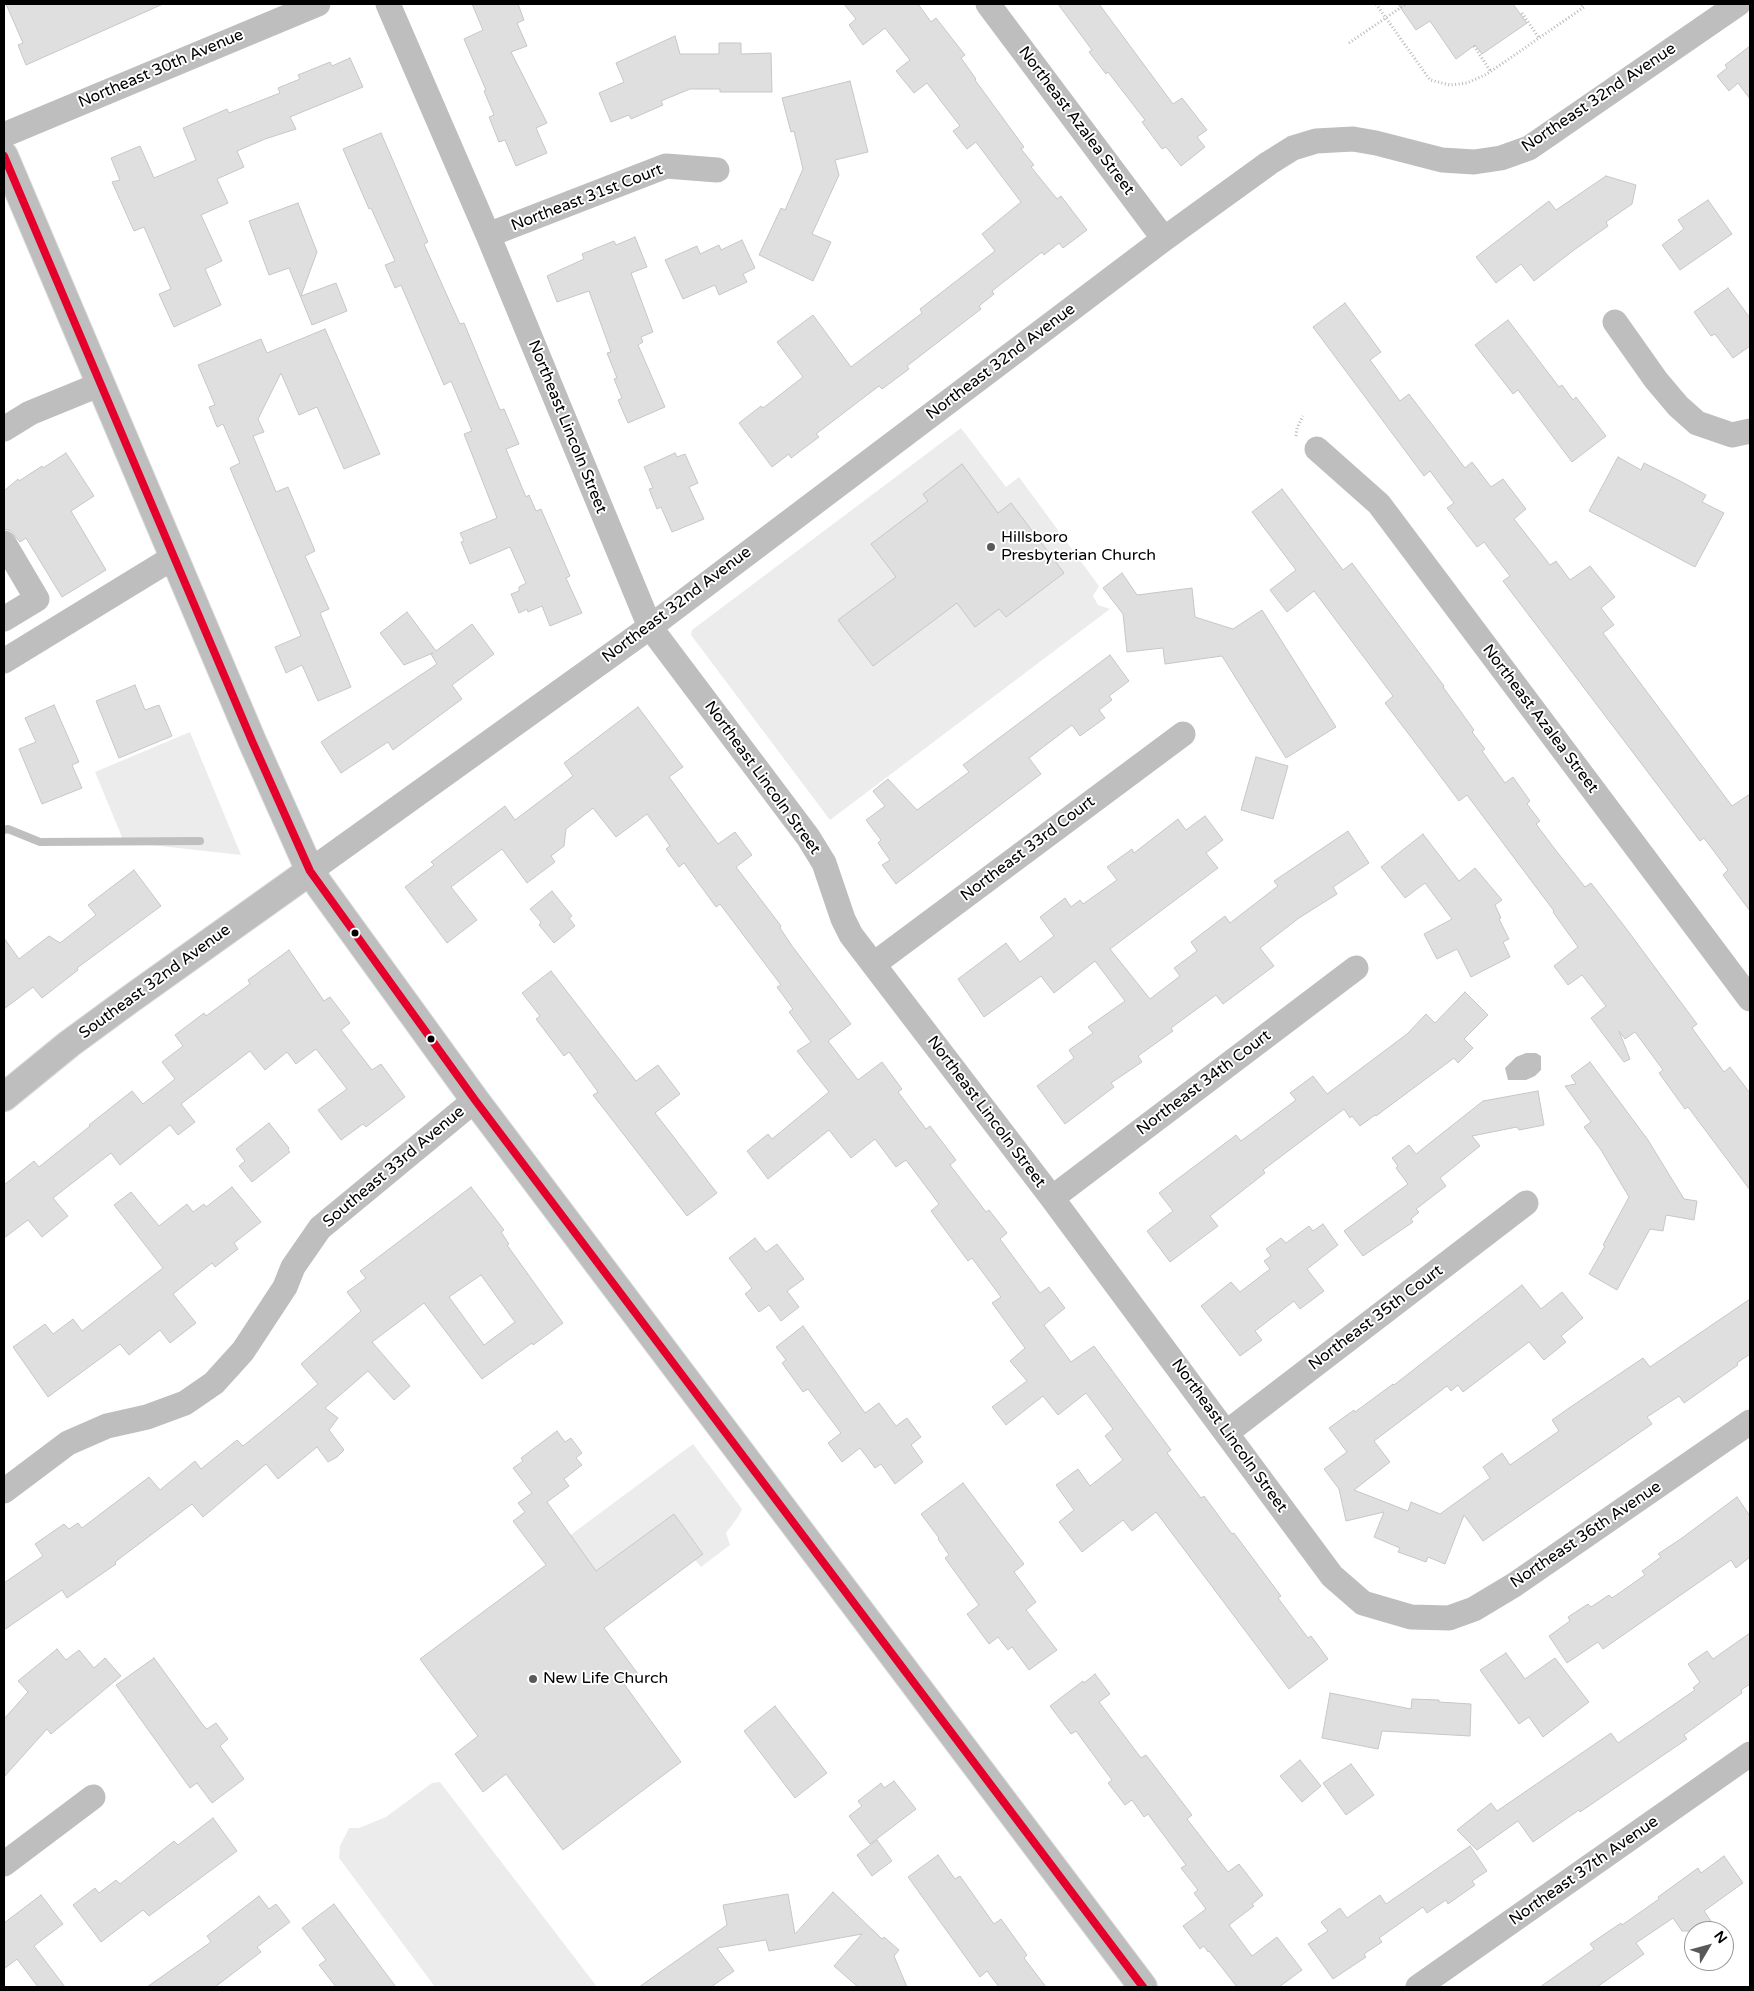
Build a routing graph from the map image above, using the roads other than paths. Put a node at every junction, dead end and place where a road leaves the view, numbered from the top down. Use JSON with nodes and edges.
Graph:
{"nodes":[{"id":1,"x":318,"y":4,"type":"edge"},
{"id":2,"x":388,"y":4,"type":"edge"},
{"id":3,"x":988,"y":4,"type":"edge"},
{"id":4,"x":1738,"y":4,"type":"edge"},
{"id":5,"x":4,"y":134,"type":"edge"},
{"id":6,"x":4,"y":156,"type":"edge"},
{"id":7,"x":717,"y":170,"type":"dead end"},
{"id":8,"x":488,"y":235,"type":"junction"},
{"id":9,"x":1164,"y":239,"type":"junction"},
{"id":10,"x":1614,"y":322,"type":"dead end"},
{"id":11,"x":101,"y":384,"type":"junction"},
{"id":12,"x":4,"y":429,"type":"edge"},
{"id":13,"x":1750,"y":431,"type":"edge"},
{"id":14,"x":1317,"y":449,"type":"dead end"},
{"id":15,"x":4,"y":543,"type":"edge"},
{"id":16,"x":174,"y":557,"type":"junction"},
{"id":17,"x":4,"y":618,"type":"edge"},
{"id":18,"x":650,"y":627,"type":"junction"},
{"id":19,"x":4,"y":661,"type":"edge"},
{"id":20,"x":1183,"y":734,"type":"dead end"},
{"id":21,"x":310,"y":871,"type":"junction"},
{"id":22,"x":874,"y":964,"type":"junction"},
{"id":23,"x":1356,"y":968,"type":"dead end"},
{"id":24,"x":1750,"y":999,"type":"edge"},
{"id":25,"x":4,"y":1098,"type":"edge"},
{"id":26,"x":475,"y":1100,"type":"junction"},
{"id":27,"x":1052,"y":1198,"type":"junction"},
{"id":28,"x":1526,"y":1203,"type":"dead end"},
{"id":29,"x":1750,"y":1422,"type":"edge"},
{"id":30,"x":1226,"y":1432,"type":"junction"},
{"id":31,"x":4,"y":1491,"type":"edge"},
{"id":32,"x":1411,"y":1617,"type":"joint"},
{"id":33,"x":1750,"y":1754,"type":"edge"},
{"id":34,"x":93,"y":1797,"type":"dead end"},
{"id":35,"x":4,"y":1864,"type":"edge"},
{"id":36,"x":1143,"y":1987,"type":"edge"},
{"id":37,"x":1418,"y":1987,"type":"edge"}],
"edges":[{"from":1,"to":5,"type":"street","name":"Northeast 30th Avenue"},
{"from":2,"to":8,"type":"street","name":"Northeast Lincoln Street"},
{"from":3,"to":9,"type":"street","name":"Northeast Azalea Street"},
{"from":4,"to":9,"type":"street","name":"Northeast 32nd Avenue"},
{"from":6,"to":11,"type":"main road"},
{"from":7,"to":8,"type":"street","name":"Northeast 31st Court"},
{"from":8,"to":18,"type":"street","name":"Northeast Lincoln Street"},
{"from":9,"to":18,"type":"street","name":"Northeast 32nd Avenue"},
{"from":10,"to":13,"type":"street"},
{"from":11,"to":12,"type":"street"},
{"from":11,"to":16,"type":"main road"},
{"from":14,"to":24,"type":"street","name":"Northeast Azalea Street"},
{"from":15,"to":17,"type":"street"},
{"from":16,"to":19,"type":"street"},
{"from":16,"to":21,"type":"main road"},
{"from":18,"to":21,"type":"street","name":"Northeast 32nd Avenue"},
{"from":18,"to":22,"type":"street","name":"Northeast Lincoln Street"},
{"from":20,"to":22,"type":"street","name":"Northeast 33rd Court"},
{"from":21,"to":25,"type":"main road","name":"Southeast 32nd Avenue"},
{"from":21,"to":26,"type":"main road"},
{"from":22,"to":27,"type":"street","name":"Northeast Lincoln Street"},
{"from":23,"to":27,"type":"street","name":"Northeast 34th Court"},
{"from":26,"to":31,"type":"street","name":"Southeast 33rd Avenue"},
{"from":26,"to":36,"type":"main road"},
{"from":27,"to":30,"type":"street","name":"Northeast Lincoln Street"},
{"from":28,"to":30,"type":"street","name":"Northeast 35th Court"},
{"from":29,"to":32,"type":"street","name":"Northeast 36th Avenue"},
{"from":30,"to":32,"type":"street","name":"Northeast Lincoln Street"},
{"from":33,"to":37,"type":"street","name":"Northeast 37th Avenue"},
{"from":34,"to":35,"type":"street"}]}
